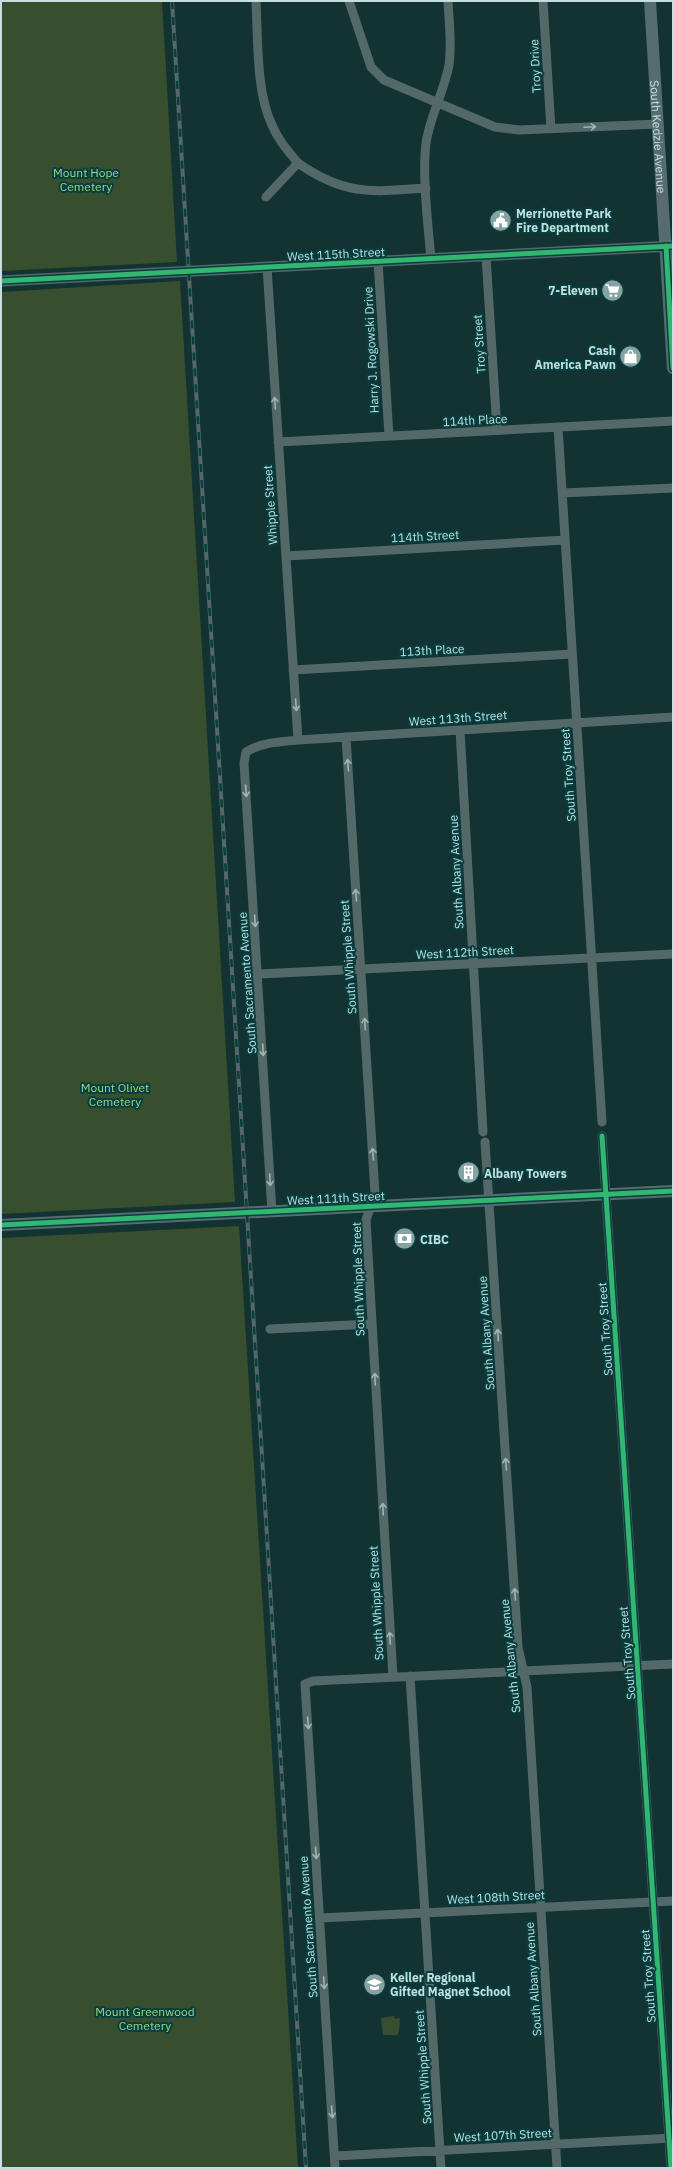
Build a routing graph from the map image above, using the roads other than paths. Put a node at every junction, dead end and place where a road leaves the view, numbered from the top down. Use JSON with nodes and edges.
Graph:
{"nodes":[{"id":1,"x":256,"y":1,"type":"edge"},
{"id":2,"x":349,"y":1,"type":"edge"},
{"id":3,"x":448,"y":1,"type":"edge"},
{"id":4,"x":544,"y":1,"type":"edge"},
{"id":5,"x":650,"y":1,"type":"edge"},
{"id":6,"x":435,"y":103,"type":"junction"},
{"id":7,"x":658,"y":124,"type":"junction"},
{"id":8,"x":551,"y":129,"type":"junction"},
{"id":9,"x":298,"y":163,"type":"junction"},
{"id":10,"x":426,"y":188,"type":"junction"},
{"id":11,"x":266,"y":198,"type":"dead end"},
{"id":12,"x":669,"y":246,"type":"edge"},
{"id":13,"x":486,"y":256,"type":"junction"},
{"id":14,"x":431,"y":259,"type":"junction"},
{"id":15,"x":378,"y":261,"type":"junction"},
{"id":16,"x":266,"y":267,"type":"junction"},
{"id":17,"x":1,"y":281,"type":"edge"},
{"id":18,"x":673,"y":368,"type":"edge"},
{"id":19,"x":673,"y":421,"type":"edge"},
{"id":20,"x":558,"y":427,"type":"junction"},
{"id":21,"x":497,"y":430,"type":"junction"},
{"id":22,"x":389,"y":436,"type":"junction"},
{"id":23,"x":278,"y":442,"type":"junction"},
{"id":24,"x":673,"y":488,"type":"edge"},
{"id":25,"x":562,"y":493,"type":"junction"},
{"id":26,"x":565,"y":540,"type":"junction"},
{"id":27,"x":286,"y":556,"type":"junction"},
{"id":28,"x":572,"y":654,"type":"junction"},
{"id":29,"x":293,"y":670,"type":"junction"},
{"id":30,"x":673,"y":717,"type":"edge"},
{"id":31,"x":577,"y":723,"type":"junction"},
{"id":32,"x":460,"y":730,"type":"junction"},
{"id":33,"x":346,"y":737,"type":"junction"},
{"id":34,"x":298,"y":740,"type":"junction"},
{"id":35,"x":246,"y":752,"type":"joint"},
{"id":36,"x":673,"y":954,"type":"edge"},
{"id":37,"x":591,"y":958,"type":"junction"},
{"id":38,"x":474,"y":964,"type":"junction"},
{"id":39,"x":361,"y":969,"type":"junction"},
{"id":40,"x":258,"y":974,"type":"junction"},
{"id":41,"x":602,"y":1122,"type":"dead end"},
{"id":42,"x":483,"y":1132,"type":"dead end"},
{"id":43,"x":602,"y":1136,"type":"dead end"},
{"id":44,"x":485,"y":1142,"type":"dead end"},
{"id":45,"x":673,"y":1191,"type":"edge"},
{"id":46,"x":606,"y":1194,"type":"junction"},
{"id":47,"x":488,"y":1200,"type":"junction"},
{"id":48,"x":371,"y":1206,"type":"junction"},
{"id":49,"x":272,"y":1212,"type":"junction"},
{"id":50,"x":1,"y":1225,"type":"edge"},
{"id":51,"x":371,"y":1324,"type":"junction"},
{"id":52,"x":270,"y":1329,"type":"dead end"},
{"id":53,"x":673,"y":1664,"type":"edge"},
{"id":54,"x":638,"y":1666,"type":"junction"},
{"id":55,"x":523,"y":1671,"type":"junction"},
{"id":56,"x":410,"y":1676,"type":"junction"},
{"id":57,"x":393,"y":1677,"type":"junction"},
{"id":58,"x":673,"y":1901,"type":"edge"},
{"id":59,"x":653,"y":1902,"type":"junction"},
{"id":60,"x":541,"y":1907,"type":"junction"},
{"id":61,"x":425,"y":1913,"type":"junction"},
{"id":62,"x":320,"y":1918,"type":"junction"},
{"id":63,"x":671,"y":2138,"type":"edge"},
{"id":64,"x":556,"y":2145,"type":"junction"},
{"id":65,"x":440,"y":2151,"type":"junction"},
{"id":66,"x":335,"y":2156,"type":"junction"},
{"id":67,"x":336,"y":2168,"type":"edge"},
{"id":68,"x":441,"y":2168,"type":"edge"},
{"id":69,"x":557,"y":2168,"type":"edge"},
{"id":70,"x":671,"y":2168,"type":"edge"}],
"edges":[{"from":1,"to":9,"type":"street"},
{"from":2,"to":6,"type":"street"},
{"from":3,"to":6,"type":"street"},
{"from":4,"to":8,"type":"street","name":"Troy Drive"},
{"from":5,"to":7,"type":"main road","name":"South Kedzie Avenue"},
{"from":6,"to":8,"type":"street"},
{"from":6,"to":10,"type":"street"},
{"from":8,"to":7,"type":"street","one_way":true},
{"from":7,"to":12,"type":"main road","name":"South Kedzie Avenue"},
{"from":9,"to":10,"type":"street"},
{"from":9,"to":11,"type":"street"},
{"from":10,"to":14,"type":"street"},
{"from":12,"to":13,"type":"street","name":"West 115th Street"},
{"from":12,"to":18,"type":"main road","name":"South Kedzie Avenue"},
{"from":13,"to":14,"type":"street","name":"West 115th Street"},
{"from":13,"to":21,"type":"street","name":"Troy Street"},
{"from":14,"to":15,"type":"street","name":"West 115th Street"},
{"from":15,"to":16,"type":"street","name":"West 115th Street"},
{"from":15,"to":22,"type":"street","name":"Harry J. Rogowski Drive"},
{"from":16,"to":17,"type":"street","name":"West 115th Street"},
{"from":23,"to":16,"type":"street","name":"Whipple Street","one_way":true},
{"from":19,"to":20,"type":"street","name":"114th Place"},
{"from":20,"to":21,"type":"street","name":"114th Place"},
{"from":20,"to":25,"type":"street","name":"South Troy Street"},
{"from":21,"to":22,"type":"street","name":"114th Place"},
{"from":22,"to":23,"type":"street","name":"114th Place"},
{"from":23,"to":27,"type":"street","name":"Whipple Street"},
{"from":24,"to":25,"type":"street"},
{"from":25,"to":26,"type":"street","name":"South Troy Street"},
{"from":26,"to":27,"type":"street","name":"114th Street"},
{"from":26,"to":28,"type":"street","name":"South Troy Street"},
{"from":27,"to":29,"type":"street","name":"Whipple Street"},
{"from":28,"to":29,"type":"street","name":"113th Place"},
{"from":28,"to":31,"type":"street","name":"South Troy Street"},
{"from":29,"to":34,"type":"street","name":"Whipple Street","one_way":true},
{"from":30,"to":31,"type":"street","name":"West 113th Street"},
{"from":31,"to":32,"type":"street","name":"West 113th Street"},
{"from":31,"to":37,"type":"street","name":"South Troy Street"},
{"from":32,"to":33,"type":"street","name":"West 113th Street"},
{"from":32,"to":38,"type":"street","name":"South Albany Avenue"},
{"from":33,"to":34,"type":"street","name":"West 113th Street"},
{"from":39,"to":33,"type":"street","name":"South Whipple Street","one_way":true},
{"from":34,"to":35,"type":"street","name":"West 113th Street"},
{"from":35,"to":40,"type":"street","name":"South Sacramento Avenue","one_way":true},
{"from":36,"to":37,"type":"street","name":"West 112th Street"},
{"from":37,"to":38,"type":"street","name":"West 112th Street"},
{"from":37,"to":41,"type":"street","name":"South Troy Street"},
{"from":38,"to":39,"type":"street","name":"West 112th Street"},
{"from":38,"to":42,"type":"street","name":"South Albany Avenue"},
{"from":39,"to":40,"type":"street","name":"West 112th Street"},
{"from":48,"to":39,"type":"street","name":"South Whipple Street","one_way":true},
{"from":40,"to":49,"type":"street","name":"South Sacramento Avenue","one_way":true},
{"from":43,"to":46,"type":"street","name":"South Troy Street"},
{"from":44,"to":47,"type":"street","name":"South Albany Avenue"},
{"from":45,"to":46,"type":"main road","name":"West 111th Street"},
{"from":46,"to":47,"type":"main road","name":"West 111th Street"},
{"from":46,"to":54,"type":"street","name":"South Troy Street"},
{"from":47,"to":48,"type":"main road","name":"West 111th Street"},
{"from":55,"to":47,"type":"street","name":"South Albany Avenue","one_way":true},
{"from":48,"to":49,"type":"main road","name":"West 111th Street"},
{"from":48,"to":51,"type":"street","name":"South Whipple Street"},
{"from":49,"to":50,"type":"main road","name":"West 111th Street"},
{"from":51,"to":52,"type":"street"},
{"from":57,"to":51,"type":"street","name":"South Whipple Street","one_way":true},
{"from":53,"to":54,"type":"street"},
{"from":54,"to":55,"type":"street"},
{"from":54,"to":59,"type":"street","name":"South Troy Street"},
{"from":55,"to":56,"type":"street"},
{"from":55,"to":60,"type":"street","name":"South Albany Avenue"},
{"from":56,"to":57,"type":"street"},
{"from":56,"to":61,"type":"street","name":"South Whipple Street"},
{"from":57,"to":62,"type":"street","name":"South Sacramento Avenue","one_way":true},
{"from":58,"to":59,"type":"street","name":"West 108th Street"},
{"from":59,"to":60,"type":"street","name":"West 108th Street"},
{"from":59,"to":63,"type":"street","name":"South Troy Street"},
{"from":60,"to":61,"type":"street","name":"West 108th Street"},
{"from":60,"to":64,"type":"street","name":"South Albany Avenue"},
{"from":61,"to":62,"type":"street","name":"West 108th Street"},
{"from":61,"to":65,"type":"street","name":"South Whipple Street"},
{"from":62,"to":66,"type":"street","name":"South Sacramento Avenue","one_way":true},
{"from":63,"to":64,"type":"street","name":"West 107th Street"},
{"from":63,"to":70,"type":"street","name":"South Troy Street"},
{"from":64,"to":65,"type":"street","name":"West 107th Street"},
{"from":64,"to":69,"type":"street","name":"South Albany Avenue"},
{"from":65,"to":66,"type":"street","name":"West 107th Street"},
{"from":65,"to":68,"type":"street","name":"South Whipple Street"},
{"from":66,"to":67,"type":"street","name":"South Sacramento Avenue"}]}
